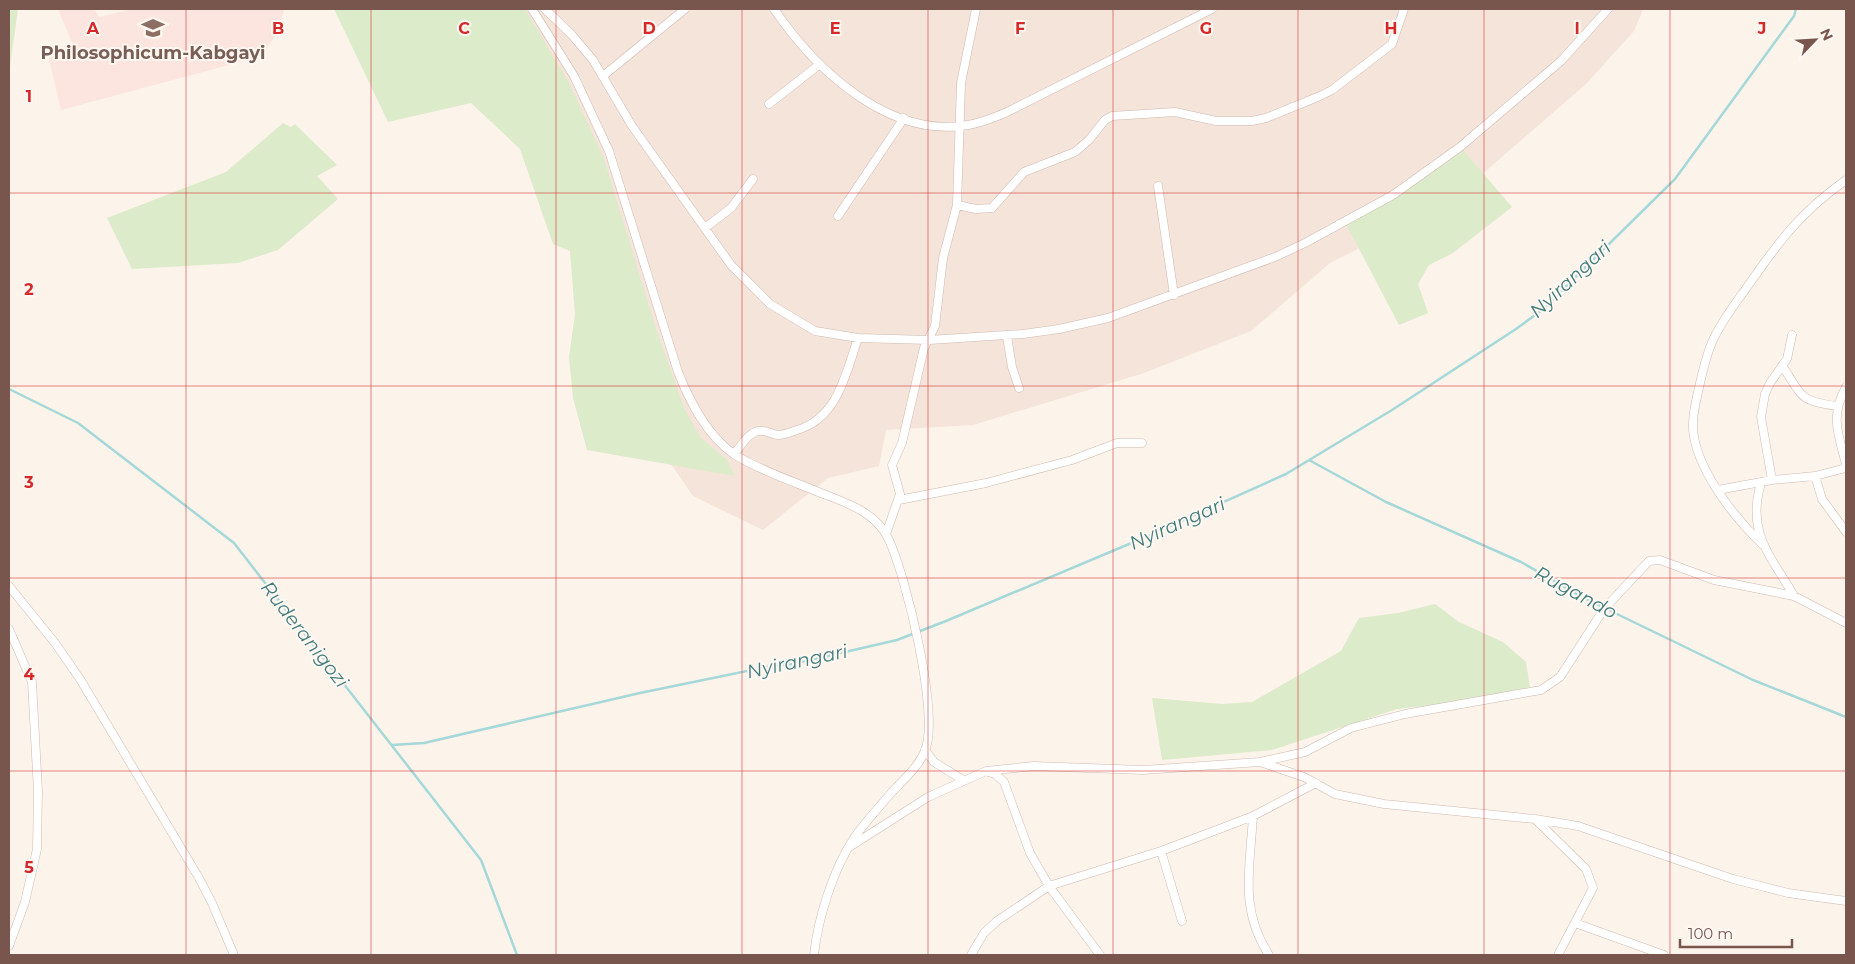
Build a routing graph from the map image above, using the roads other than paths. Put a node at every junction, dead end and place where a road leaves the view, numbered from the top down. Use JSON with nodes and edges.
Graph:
{"nodes":[{"id":1,"x":532,"y":9,"type":"edge"},
{"id":2,"x":545,"y":9,"type":"edge"},
{"id":3,"x":685,"y":9,"type":"edge"},
{"id":4,"x":774,"y":9,"type":"edge"},
{"id":5,"x":976,"y":9,"type":"edge"},
{"id":6,"x":1212,"y":9,"type":"edge"},
{"id":7,"x":1404,"y":9,"type":"edge"},
{"id":8,"x":1608,"y":9,"type":"edge"},
{"id":9,"x":820,"y":64,"type":"junction"},
{"id":10,"x":603,"y":76,"type":"junction"},
{"id":11,"x":769,"y":104,"type":"dead end"},
{"id":12,"x":904,"y":118,"type":"junction"},
{"id":13,"x":960,"y":126,"type":"junction"},
{"id":14,"x":753,"y":179,"type":"dead end"},
{"id":15,"x":1846,"y":180,"type":"edge"},
{"id":16,"x":1158,"y":186,"type":"dead end"},
{"id":17,"x":957,"y":205,"type":"junction"},
{"id":18,"x":838,"y":216,"type":"dead end"},
{"id":19,"x":705,"y":228,"type":"junction"},
{"id":20,"x":1174,"y":295,"type":"junction"},
{"id":21,"x":1792,"y":335,"type":"dead end"},
{"id":22,"x":1007,"y":336,"type":"junction"},
{"id":23,"x":858,"y":338,"type":"junction"},
{"id":24,"x":929,"y":340,"type":"junction"},
{"id":25,"x":1783,"y":367,"type":"junction"},
{"id":26,"x":1019,"y":388,"type":"dead end"},
{"id":27,"x":1846,"y":388,"type":"edge"},
{"id":28,"x":1837,"y":406,"type":"junction"},
{"id":29,"x":1142,"y":443,"type":"dead end"},
{"id":30,"x":734,"y":454,"type":"junction"},
{"id":31,"x":1846,"y":466,"type":"edge"},
{"id":32,"x":1816,"y":476,"type":"junction"},
{"id":33,"x":1772,"y":480,"type":"junction"},
{"id":34,"x":1761,"y":483,"type":"junction"},
{"id":35,"x":1718,"y":490,"type":"junction"},
{"id":36,"x":899,"y":500,"type":"junction"},
{"id":37,"x":1846,"y":532,"type":"edge"},
{"id":38,"x":886,"y":534,"type":"junction"},
{"id":39,"x":1762,"y":544,"type":"junction"},
{"id":40,"x":9,"y":586,"type":"edge"},
{"id":41,"x":1794,"y":596,"type":"junction"},
{"id":42,"x":1846,"y":623,"type":"edge"},
{"id":43,"x":9,"y":629,"type":"edge"},
{"id":44,"x":925,"y":750,"type":"junction"},
{"id":45,"x":1260,"y":762,"type":"junction"},
{"id":46,"x":986,"y":772,"type":"junction"},
{"id":47,"x":963,"y":780,"type":"junction"},
{"id":48,"x":1316,"y":783,"type":"junction"},
{"id":49,"x":1253,"y":816,"type":"junction"},
{"id":50,"x":1535,"y":819,"type":"junction"},
{"id":51,"x":848,"y":849,"type":"junction"},
{"id":52,"x":1161,"y":851,"type":"junction"},
{"id":53,"x":1049,"y":886,"type":"junction"},
{"id":54,"x":1846,"y":902,"type":"edge"},
{"id":55,"x":1182,"y":921,"type":"dead end"},
{"id":56,"x":1574,"y":923,"type":"junction"},
{"id":57,"x":9,"y":946,"type":"edge"},
{"id":58,"x":234,"y":955,"type":"edge"},
{"id":59,"x":814,"y":955,"type":"edge"},
{"id":60,"x":971,"y":955,"type":"edge"},
{"id":61,"x":1100,"y":955,"type":"edge"},
{"id":62,"x":1269,"y":955,"type":"edge"},
{"id":63,"x":1558,"y":955,"type":"edge"},
{"id":64,"x":1664,"y":955,"type":"edge"}],
"edges":[{"from":1,"to":30,"type":"street"},
{"from":2,"to":10,"type":"street"},
{"from":3,"to":10,"type":"street"},
{"from":4,"to":9,"type":"street"},
{"from":5,"to":13,"type":"street"},
{"from":6,"to":13,"type":"street"},
{"from":7,"to":17,"type":"street"},
{"from":8,"to":20,"type":"street"},
{"from":9,"to":11,"type":"street"},
{"from":9,"to":12,"type":"street"},
{"from":10,"to":19,"type":"street"},
{"from":12,"to":13,"type":"street"},
{"from":12,"to":18,"type":"street"},
{"from":13,"to":17,"type":"street"},
{"from":14,"to":19,"type":"street"},
{"from":15,"to":35,"type":"street"},
{"from":16,"to":20,"type":"street"},
{"from":17,"to":24,"type":"street"},
{"from":19,"to":23,"type":"street"},
{"from":20,"to":22,"type":"street"},
{"from":21,"to":25,"type":"street"},
{"from":22,"to":24,"type":"street"},
{"from":22,"to":26,"type":"street"},
{"from":23,"to":24,"type":"street"},
{"from":23,"to":30,"type":"street"},
{"from":24,"to":36,"type":"street"},
{"from":25,"to":28,"type":"street"},
{"from":25,"to":33,"type":"street"},
{"from":27,"to":28,"type":"street"},
{"from":28,"to":31,"type":"street"},
{"from":29,"to":36,"type":"street"},
{"from":30,"to":38,"type":"street"},
{"from":31,"to":32,"type":"street"},
{"from":32,"to":33,"type":"street"},
{"from":32,"to":37,"type":"street"},
{"from":33,"to":34,"type":"street"},
{"from":34,"to":35,"type":"street"},
{"from":34,"to":39,"type":"street"},
{"from":35,"to":39,"type":"street"},
{"from":36,"to":38,"type":"street"},
{"from":38,"to":44,"type":"street"},
{"from":39,"to":41,"type":"street"},
{"from":40,"to":58,"type":"street"},
{"from":41,"to":42,"type":"street"},
{"from":41,"to":45,"type":"street"},
{"from":43,"to":57,"type":"street"},
{"from":44,"to":47,"type":"street"},
{"from":44,"to":51,"type":"street"},
{"from":45,"to":46,"type":"street"},
{"from":45,"to":48,"type":"street"},
{"from":46,"to":47,"type":"street"},
{"from":46,"to":53,"type":"street"},
{"from":47,"to":51,"type":"street"},
{"from":48,"to":49,"type":"street"},
{"from":48,"to":50,"type":"street"},
{"from":49,"to":52,"type":"street"},
{"from":49,"to":62,"type":"street"},
{"from":50,"to":54,"type":"street"},
{"from":50,"to":56,"type":"street"},
{"from":51,"to":59,"type":"street"},
{"from":52,"to":53,"type":"street"},
{"from":52,"to":55,"type":"street"},
{"from":53,"to":60,"type":"street"},
{"from":53,"to":61,"type":"street"},
{"from":56,"to":63,"type":"street"},
{"from":56,"to":64,"type":"street"}]}
